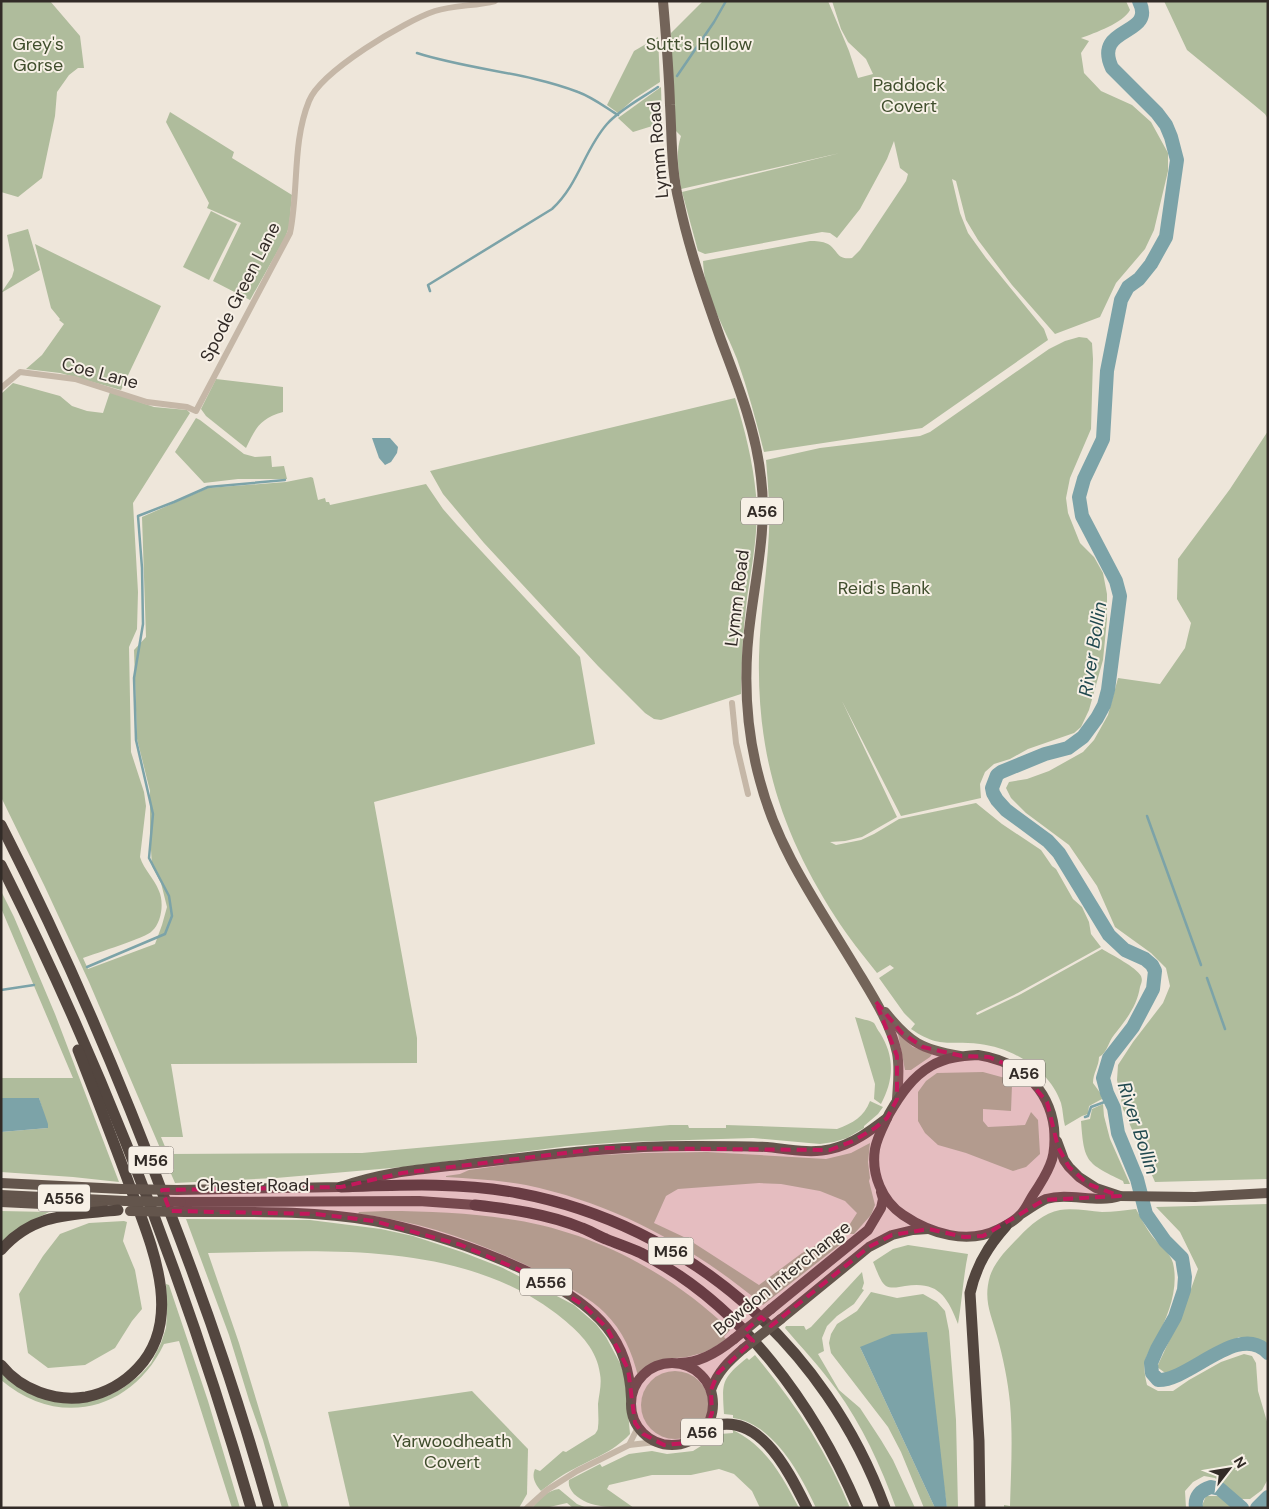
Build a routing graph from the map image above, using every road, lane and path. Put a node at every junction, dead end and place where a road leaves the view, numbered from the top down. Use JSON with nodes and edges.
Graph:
{"nodes":[{"id":1,"x":495,"y":1,"type":"edge"},
{"id":2,"x":662,"y":1,"type":"edge"},
{"id":3,"x":1,"y":388,"type":"edge"},
{"id":4,"x":196,"y":411,"type":"joint"},
{"id":5,"x":732,"y":703,"type":"dead end"},
{"id":6,"x":748,"y":794,"type":"dead end"},
{"id":7,"x":1,"y":825,"type":"edge"},
{"id":8,"x":1,"y":865,"type":"edge"},
{"id":9,"x":38,"y":943,"type":"junction"},
{"id":10,"x":876,"y":1002,"type":"junction"},
{"id":11,"x":962,"y":1056,"type":"junction"},
{"id":12,"x":898,"y":1099,"type":"junction"},
{"id":13,"x":887,"y":1118,"type":"junction"},
{"id":14,"x":1054,"y":1130,"type":"junction"},
{"id":15,"x":1,"y":1183,"type":"edge"},
{"id":16,"x":341,"y":1187,"type":"junction"},
{"id":17,"x":881,"y":1189,"type":"junction"},
{"id":18,"x":1268,"y":1194,"type":"edge"},
{"id":19,"x":1,"y":1195,"type":"edge"},
{"id":20,"x":1122,"y":1196,"type":"junction"},
{"id":21,"x":1,"y":1202,"type":"edge"},
{"id":22,"x":475,"y":1204,"type":"joint"},
{"id":23,"x":128,"y":1206,"type":"junction"},
{"id":24,"x":183,"y":1207,"type":"junction"},
{"id":25,"x":118,"y":1210,"type":"junction"},
{"id":26,"x":1021,"y":1214,"type":"junction"},
{"id":27,"x":1006,"y":1226,"type":"junction"},
{"id":28,"x":929,"y":1229,"type":"junction"},
{"id":29,"x":1,"y":1250,"type":"edge"},
{"id":30,"x":674,"y":1363,"type":"junction"},
{"id":31,"x":1,"y":1365,"type":"edge"},
{"id":32,"x":711,"y":1390,"type":"junction"},
{"id":33,"x":631,"y":1398,"type":"junction"},
{"id":34,"x":638,"y":1427,"type":"junction"},
{"id":35,"x":706,"y":1429,"type":"junction"},
{"id":36,"x":656,"y":1442,"type":"junction"},
{"id":37,"x":629,"y":1445,"type":"junction"},
{"id":38,"x":251,"y":1508,"type":"edge"},
{"id":39,"x":269,"y":1508,"type":"edge"},
{"id":40,"x":528,"y":1508,"type":"edge"},
{"id":41,"x":806,"y":1508,"type":"edge"},
{"id":42,"x":858,"y":1508,"type":"edge"},
{"id":43,"x":885,"y":1508,"type":"edge"},
{"id":44,"x":980,"y":1508,"type":"edge"}],
"edges":[{"from":1,"to":4,"type":"street","name":"Spode Green Lane"},
{"from":2,"to":10,"type":"main road","name":"Lymm Road","number":"A56"},
{"from":3,"to":4,"type":"street","name":"Coe Lane"},
{"from":5,"to":6,"type":"street"},
{"from":7,"to":39,"type":"highway","number":"M56"},
{"from":8,"to":9,"type":"highway","number":"M56"},
{"from":9,"to":31,"type":"highway"},
{"from":9,"to":38,"type":"highway","number":"M56"},
{"from":10,"to":11,"type":"main road","name":"Lymm Road","number":"A56"},
{"from":10,"to":12,"type":"main road","name":"Lymm Road","number":"A56"},
{"from":11,"to":12,"type":"highway","number":"A56"},
{"from":11,"to":14,"type":"highway","number":"A56"},
{"from":12,"to":13,"type":"highway","number":"A56"},
{"from":13,"to":16,"type":"highway","name":"Chester Road"},
{"from":13,"to":17,"type":"highway","number":"A56"},
{"from":14,"to":20,"type":"highway","number":"A56"},
{"from":14,"to":26,"type":"highway","number":"A56"},
{"from":15,"to":16,"type":"highway","name":"Chester Road","number":"A556","bridge":true},
{"from":16,"to":43,"type":"highway","number":"M56"},
{"from":17,"to":28,"type":"highway","number":"A56"},
{"from":17,"to":30,"type":"highway","name":"Bowdon Interchange","number":"A56","bridge":true},
{"from":18,"to":20,"type":"highway","number":"A56"},
{"from":19,"to":23,"type":"highway","number":"A556"},
{"from":20,"to":26,"type":"highway","number":"A56"},
{"from":21,"to":25,"type":"highway"},
{"from":22,"to":24,"type":"highway","name":"Chester Road","number":"A556"},
{"from":22,"to":42,"type":"highway","number":"M56"},
{"from":23,"to":24,"type":"highway","number":"A556","bridge":true},
{"from":23,"to":25,"type":"highway","number":"A556"},
{"from":24,"to":33,"type":"highway","number":"A556"},
{"from":25,"to":29,"type":"highway"},
{"from":26,"to":27,"type":"highway","number":"A56"},
{"from":27,"to":28,"type":"highway","number":"A56"},
{"from":27,"to":44,"type":"highway"},
{"from":28,"to":32,"type":"highway","name":"Bowdon Interchange","number":"A56","bridge":true},
{"from":30,"to":32,"type":"highway"},
{"from":30,"to":33,"type":"highway","number":"A56"},
{"from":32,"to":35,"type":"highway","number":"A56"},
{"from":33,"to":34,"type":"highway"},
{"from":34,"to":36,"type":"highway","number":"A56"},
{"from":34,"to":37,"type":"street"},
{"from":35,"to":36,"type":"highway","number":"A56"},
{"from":35,"to":41,"type":"highway"},
{"from":36,"to":37,"type":"street"},
{"from":37,"to":40,"type":"street"}]}
